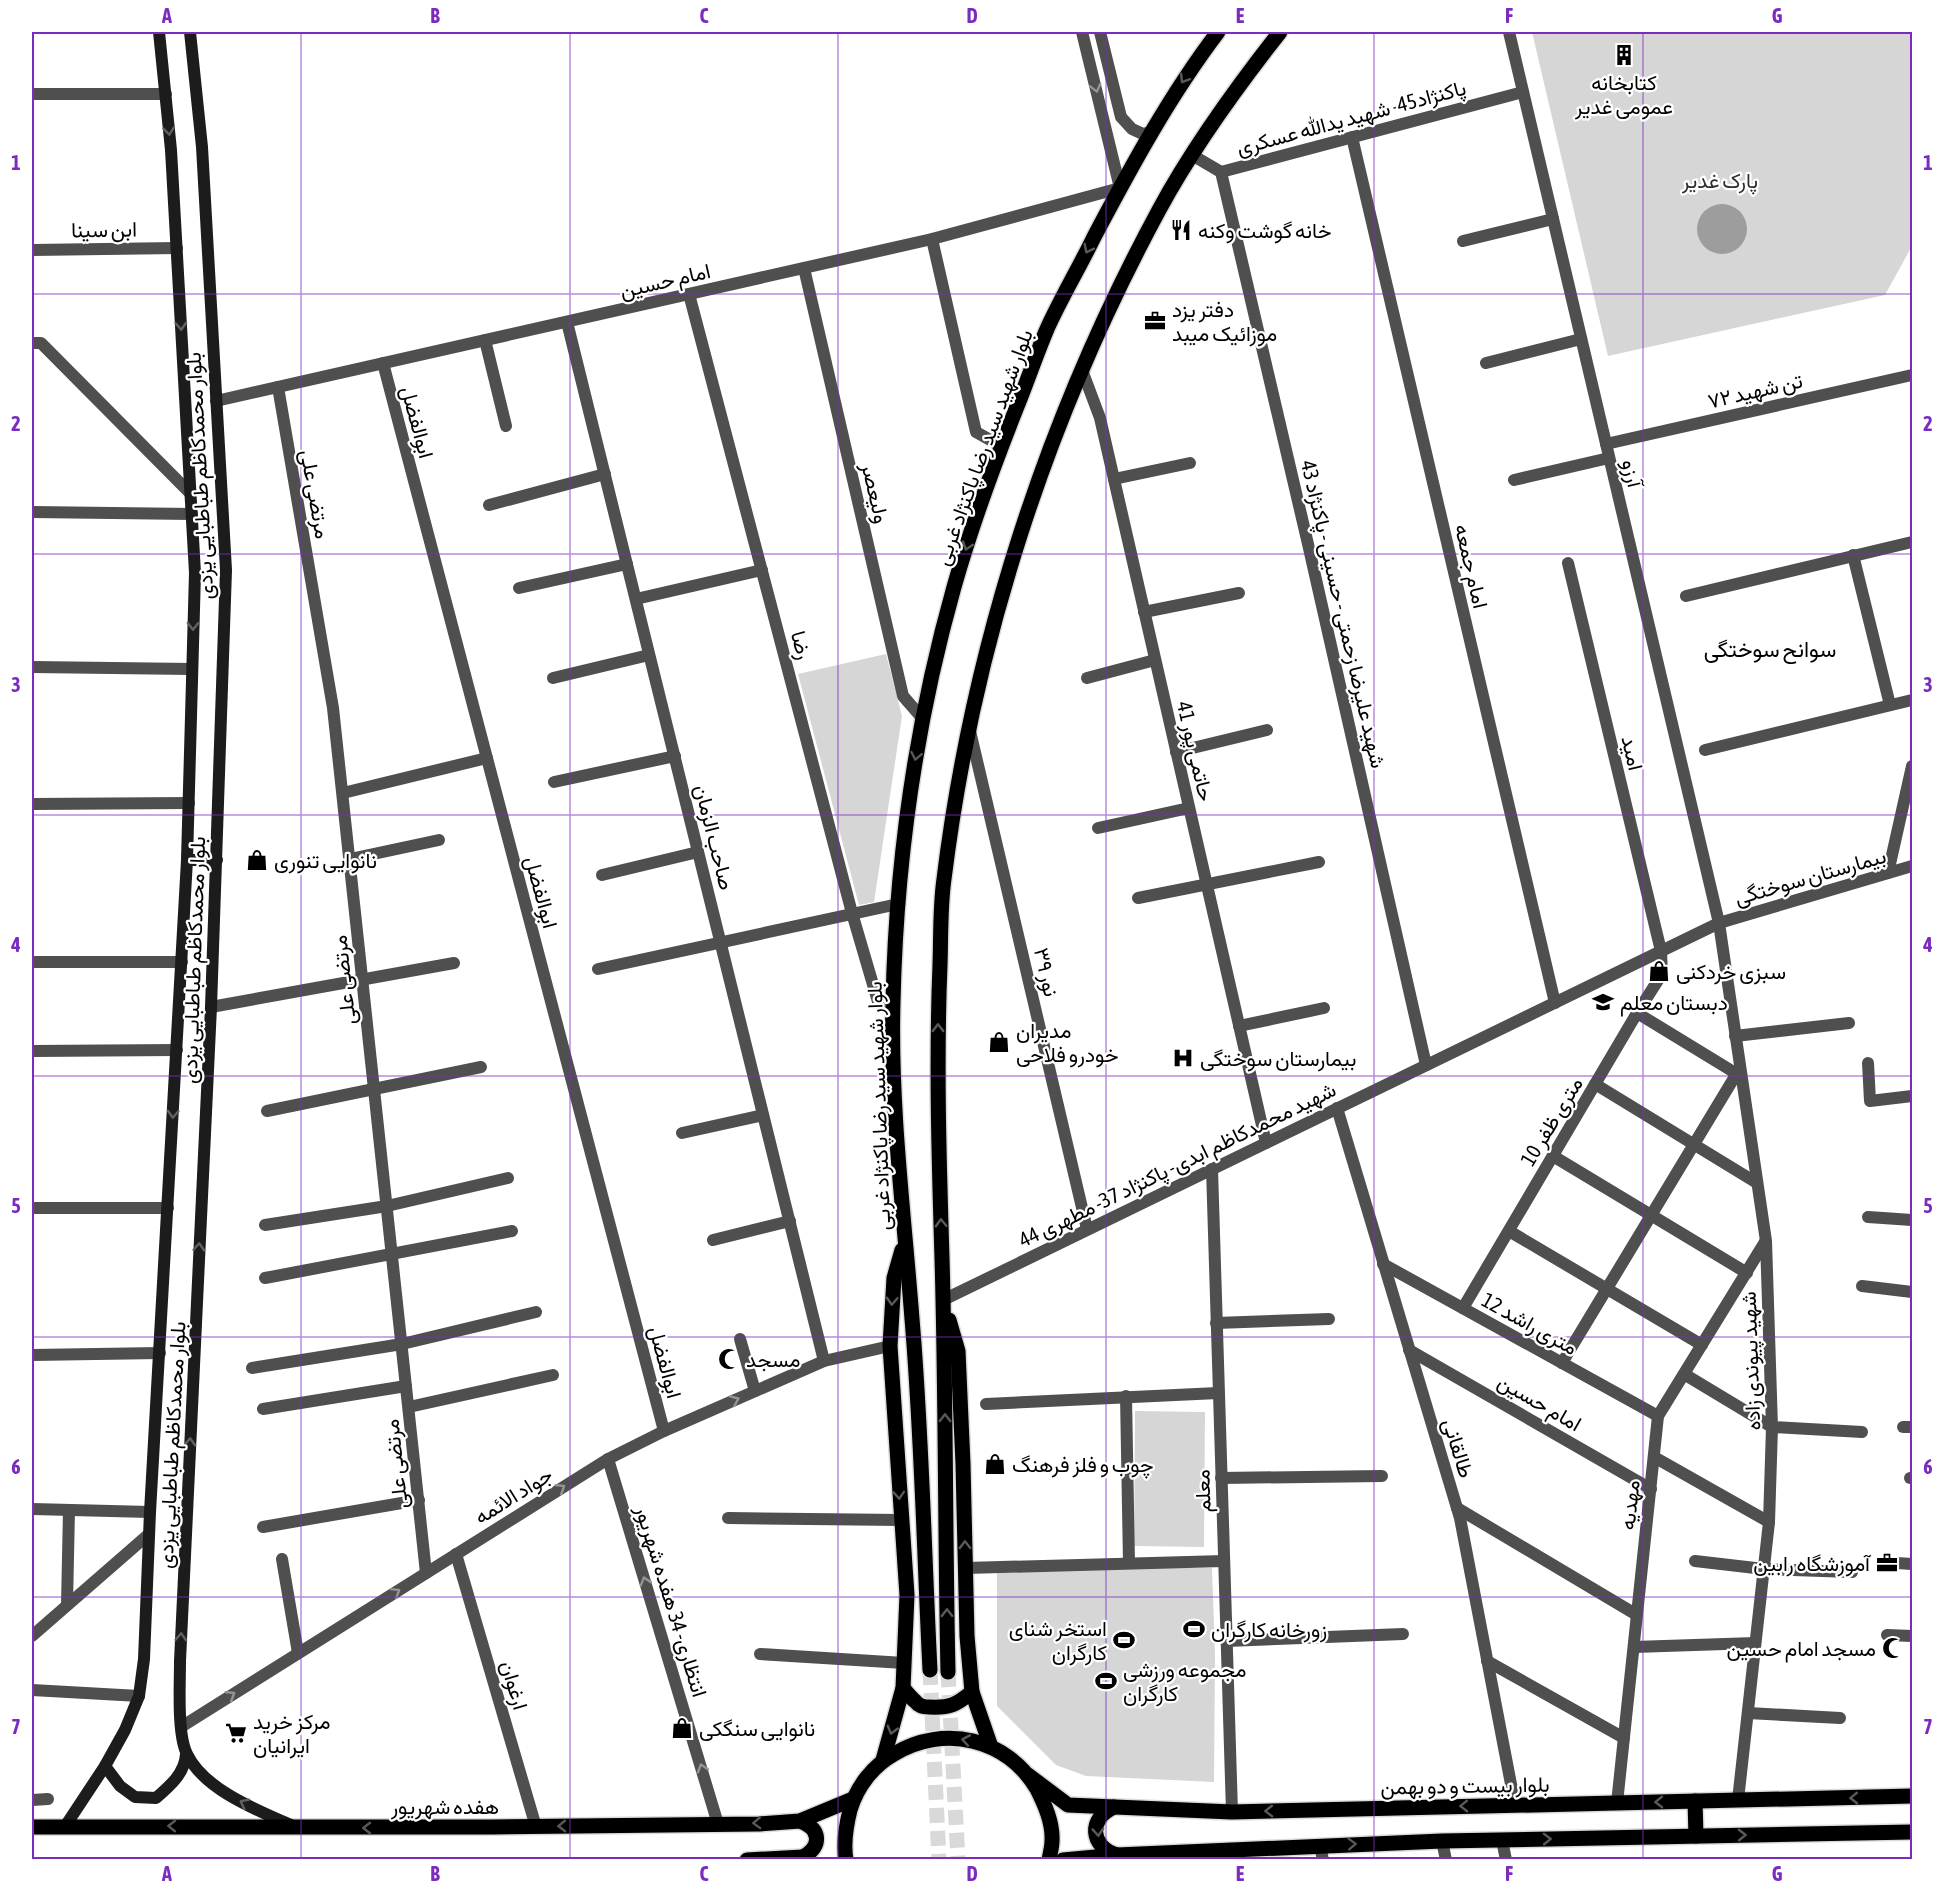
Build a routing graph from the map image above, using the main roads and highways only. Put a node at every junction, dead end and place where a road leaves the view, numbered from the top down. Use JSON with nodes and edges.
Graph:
{"nodes":[{"id":1,"x":159,"y":32,"type":"edge"},
{"id":2,"x":190,"y":32,"type":"edge"},
{"id":3,"x":1218,"y":32,"type":"edge"},
{"id":4,"x":1280,"y":32,"type":"edge"},
{"id":5,"x":187,"y":860,"type":"junction"},
{"id":6,"x":217,"y":860,"type":"junction"},
{"id":7,"x":904,"y":1244,"type":"junction"},
{"id":8,"x":943,"y":1300,"type":"junction"},
{"id":9,"x":930,"y":1670,"type":"tunnel mouth"},
{"id":10,"x":948,"y":1672,"type":"tunnel mouth"},
{"id":11,"x":903,"y":1688,"type":"junction"},
{"id":12,"x":972,"y":1692,"type":"junction"},
{"id":13,"x":992,"y":1747,"type":"junction"},
{"id":14,"x":186,"y":1754,"type":"junction"},
{"id":15,"x":884,"y":1760,"type":"junction"},
{"id":16,"x":105,"y":1766,"type":"junction"},
{"id":17,"x":1028,"y":1775,"type":"junction"},
{"id":18,"x":1912,"y":1796,"type":"edge"},
{"id":19,"x":853,"y":1799,"type":"junction"},
{"id":20,"x":1695,"y":1801,"type":"junction"},
{"id":21,"x":1114,"y":1807,"type":"junction"},
{"id":22,"x":800,"y":1821,"type":"junction"},
{"id":23,"x":66,"y":1825,"type":"junction"},
{"id":24,"x":32,"y":1827,"type":"edge"},
{"id":25,"x":297,"y":1828,"type":"junction"},
{"id":26,"x":1912,"y":1832,"type":"edge"},
{"id":27,"x":1696,"y":1836,"type":"junction"},
{"id":28,"x":1322,"y":1853,"type":"edge"},
{"id":29,"x":1274,"y":1854,"type":"edge"},
{"id":30,"x":1117,"y":1855,"type":"junction"},
{"id":31,"x":1166,"y":1856,"type":"edge"},
{"id":32,"x":806,"y":1858,"type":"edge"},
{"id":33,"x":747,"y":1860,"type":"edge"},
{"id":34,"x":846,"y":1860,"type":"edge"},
{"id":35,"x":1049,"y":1860,"type":"edge"},
{"id":36,"x":1063,"y":1860,"type":"edge"}],
"edges":[{"from":1,"to":5,"type":"main road","name":"بلوار محمدکاظم طباطبایی یزدی","one_way":true},
{"from":2,"to":6,"type":"main road","name":"بلوار محمدکاظم طباطبایی یزدی"},
{"from":3,"to":7,"type":"main road","name":"بلوار شهید سید رضا پاکنژاد غربی","one_way":true},
{"from":8,"to":4,"type":"main road","one_way":true},
{"from":5,"to":6,"type":"main road"},
{"from":5,"to":16,"type":"main road","name":"بلوار محمدکاظم طباطبایی یزدی","one_way":true},
{"from":14,"to":6,"type":"main road","name":"بلوار محمدکاظم طباطبایی یزدی","one_way":true},
{"from":7,"to":9,"type":"main road","name":"بلوار شهید سید رضا پاکنژاد غربی"},
{"from":7,"to":11,"type":"main road","one_way":true},
{"from":10,"to":8,"type":"main road","one_way":true},
{"from":12,"to":8,"type":"main road","one_way":true},
{"from":11,"to":12,"type":"main road"},
{"from":11,"to":15,"type":"main road","one_way":true},
{"from":12,"to":13,"type":"main road"},
{"from":13,"to":15,"type":"main road","one_way":true},
{"from":13,"to":17,"type":"main road"},
{"from":14,"to":16,"type":"main road"},
{"from":25,"to":14,"type":"main road","name":"بلوار محمدکاظم طباطبایی یزدی","one_way":true},
{"from":15,"to":19,"type":"main road"},
{"from":16,"to":23,"type":"main road","name":"بلوار محمدکاظم طباطبایی یزدی"},
{"from":17,"to":21,"type":"main road","name":"بلوار بیست و دو بهمن"},
{"from":17,"to":35,"type":"main road"},
{"from":18,"to":20,"type":"main road","name":"بلوار بیست و دو بهمن","one_way":true},
{"from":19,"to":22,"type":"main road","name":"هفده شهریور"},
{"from":19,"to":34,"type":"main road"},
{"from":20,"to":21,"type":"main road","name":"بلوار بیست و دو بهمن","one_way":true},
{"from":20,"to":27,"type":"main road"},
{"from":21,"to":30,"type":"main road","one_way":true},
{"from":22,"to":25,"type":"main road","name":"هفده شهریور","one_way":true},
{"from":22,"to":32,"type":"main road"},
{"from":23,"to":24,"type":"main road","name":"هفده شهریور"},
{"from":25,"to":23,"type":"main road","name":"هفده شهریور","one_way":true},
{"from":27,"to":26,"type":"main road","one_way":true},
{"from":28,"to":27,"type":"main road","one_way":true},
{"from":28,"to":29,"type":"main road"},
{"from":29,"to":31,"type":"main road"},
{"from":30,"to":31,"type":"main road"},
{"from":30,"to":36,"type":"main road"},
{"from":32,"to":33,"type":"main road"}]}
